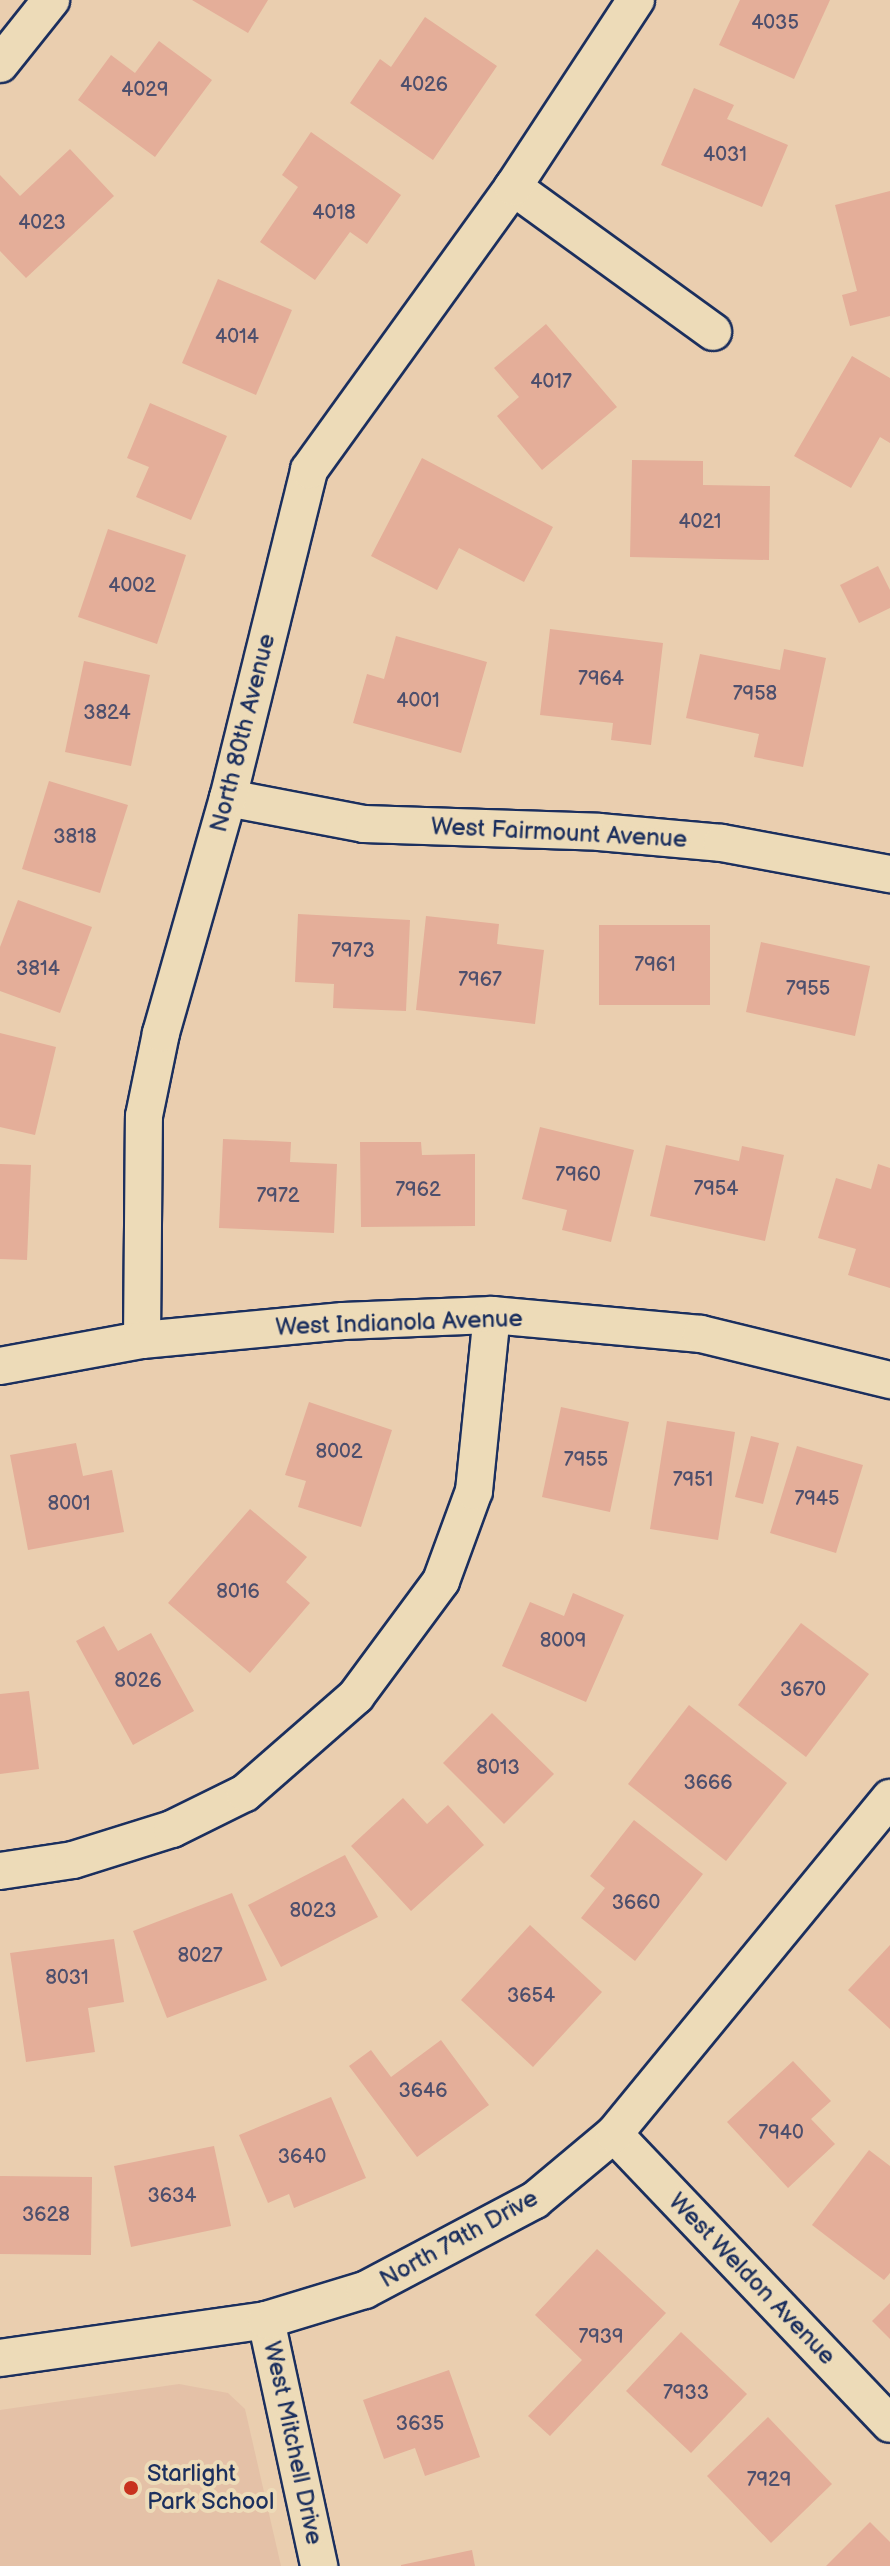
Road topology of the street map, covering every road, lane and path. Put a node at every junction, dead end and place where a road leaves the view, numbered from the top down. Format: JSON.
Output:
{"nodes":[{"id":1,"x":51,"y":0,"type":"edge"},
{"id":2,"x":636,"y":0,"type":"edge"},
{"id":3,"x":0,"y":64,"type":"edge"},
{"id":4,"x":513,"y":187,"type":"junction"},
{"id":5,"x":713,"y":332,"type":"dead end"},
{"id":6,"x":228,"y":798,"type":"junction"},
{"id":7,"x":890,"y":874,"type":"edge"},
{"id":8,"x":492,"y":1315,"type":"junction"},
{"id":9,"x":142,"y":1340,"type":"junction"},
{"id":10,"x":0,"y":1366,"type":"edge"},
{"id":11,"x":890,"y":1380,"type":"edge"},
{"id":12,"x":887,"y":1807,"type":"edge"},
{"id":13,"x":0,"y":1871,"type":"edge"},
{"id":14,"x":614,"y":2134,"type":"junction"},
{"id":15,"x":266,"y":2320,"type":"junction"},
{"id":16,"x":0,"y":2358,"type":"edge"},
{"id":17,"x":890,"y":2424,"type":"edge"},
{"id":18,"x":319,"y":2566,"type":"edge"}],
"edges":[{"from":1,"to":3,"type":"street"},
{"from":2,"to":4,"type":"street","name":"North 80th Avenue"},
{"from":4,"to":5,"type":"street"},
{"from":4,"to":6,"type":"street","name":"North 80th Avenue"},
{"from":6,"to":7,"type":"street","name":"West Fairmount Avenue"},
{"from":6,"to":9,"type":"street","name":"North 80th Avenue"},
{"from":8,"to":9,"type":"street","name":"West Indianola Avenue"},
{"from":8,"to":11,"type":"street","name":"West Indianola Avenue"},
{"from":8,"to":13,"type":"street"},
{"from":9,"to":10,"type":"street","name":"West Indianola Avenue"},
{"from":12,"to":14,"type":"street","name":"North 79th Drive"},
{"from":14,"to":15,"type":"street","name":"North 79th Drive"},
{"from":14,"to":17,"type":"street","name":"West Weldon Avenue"},
{"from":15,"to":16,"type":"street","name":"North 79th Drive"},
{"from":15,"to":18,"type":"street","name":"West Mitchell Drive"}]}
